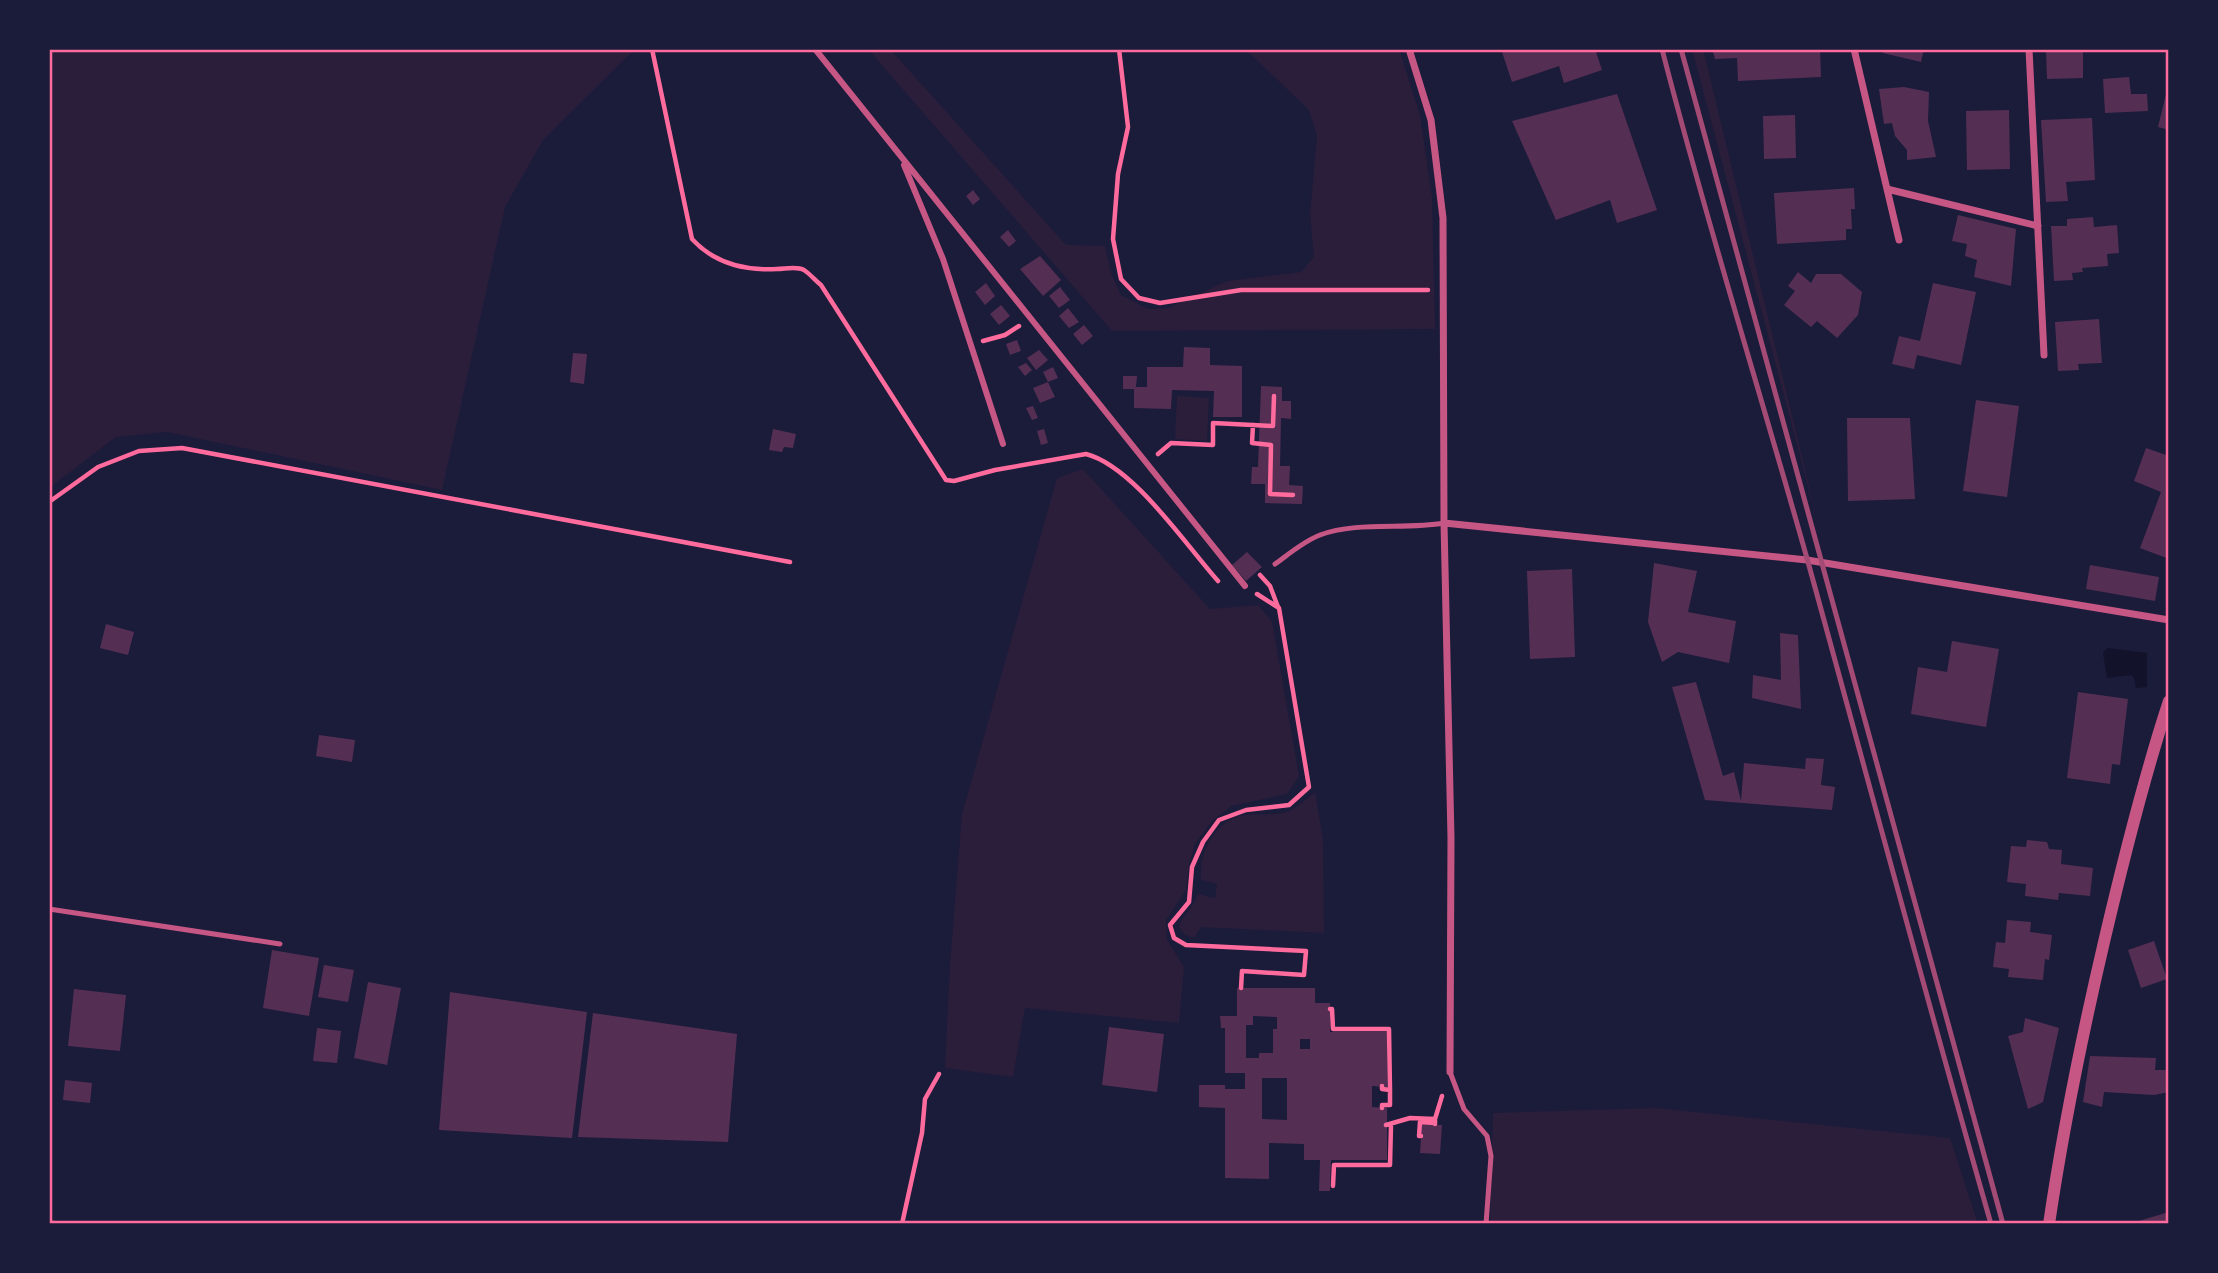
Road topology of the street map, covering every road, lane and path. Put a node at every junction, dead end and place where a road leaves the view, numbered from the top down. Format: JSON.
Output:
{"nodes":[{"id":1,"x":652,"y":49,"type":"edge"},
{"id":2,"x":815,"y":49,"type":"edge"},
{"id":3,"x":1119,"y":49,"type":"edge"},
{"id":4,"x":1409,"y":49,"type":"edge"},
{"id":5,"x":1854,"y":49,"type":"edge"},
{"id":6,"x":2029,"y":49,"type":"edge"},
{"id":7,"x":901,"y":156,"type":"junction"},
{"id":8,"x":1887,"y":189,"type":"junction"},
{"id":9,"x":2038,"y":226,"type":"junction"},
{"id":10,"x":1899,"y":240,"type":"dead end"},
{"id":11,"x":1443,"y":291,"type":"junction"},
{"id":12,"x":1005,"y":335,"type":"dead end"},
{"id":13,"x":971,"y":344,"type":"junction"},
{"id":14,"x":2044,"y":355,"type":"dead end"},
{"id":15,"x":1274,"y":396,"type":"dead end"},
{"id":16,"x":1253,"y":425,"type":"junction"},
{"id":17,"x":1003,"y":444,"type":"dead end"},
{"id":18,"x":1165,"y":447,"type":"dead end"},
{"id":19,"x":1293,"y":495,"type":"dead end"},
{"id":20,"x":49,"y":502,"type":"edge"},
{"id":21,"x":1444,"y":523,"type":"junction"},
{"id":22,"x":790,"y":562,"type":"dead end"},
{"id":23,"x":1275,"y":564,"type":"dead end"},
{"id":24,"x":1260,"y":575,"type":"dead end"},
{"id":25,"x":1245,"y":586,"type":"junction"},
{"id":26,"x":1279,"y":608,"type":"junction"},
{"id":27,"x":2169,"y":620,"type":"edge"},
{"id":28,"x":2169,"y":701,"type":"edge"},
{"id":29,"x":49,"y":909,"type":"edge"},
{"id":30,"x":281,"y":944,"type":"dead end"},
{"id":31,"x":1241,"y":988,"type":"dead end"},
{"id":32,"x":1330,"y":1009,"type":"dead end"},
{"id":33,"x":1450,"y":1072,"type":"joint"},
{"id":34,"x":939,"y":1074,"type":"dead end"},
{"id":35,"x":1382,"y":1086,"type":"dead end"},
{"id":36,"x":1390,"y":1090,"type":"junction"},
{"id":37,"x":1381,"y":1108,"type":"dead end"},
{"id":38,"x":1421,"y":1136,"type":"dead end"},
{"id":39,"x":1333,"y":1186,"type":"dead end"},
{"id":40,"x":49,"y":1223,"type":"edge"},
{"id":41,"x":66,"y":1224,"type":"edge"},
{"id":42,"x":902,"y":1224,"type":"edge"},
{"id":43,"x":1486,"y":1224,"type":"edge"},
{"id":44,"x":2049,"y":1224,"type":"edge"}],
"edges":[{"from":1,"to":25,"type":"path"},
{"from":2,"to":7,"type":"street"},
{"from":3,"to":11,"type":"path"},
{"from":4,"to":11,"type":"street"},
{"from":5,"to":8,"type":"street"},
{"from":6,"to":9,"type":"street"},
{"from":7,"to":13,"type":"street"},
{"from":7,"to":25,"type":"street"},
{"from":8,"to":9,"type":"street"},
{"from":8,"to":10,"type":"street"},
{"from":9,"to":14,"type":"street"},
{"from":11,"to":21,"type":"street"},
{"from":12,"to":13,"type":"path"},
{"from":13,"to":17,"type":"street"},
{"from":15,"to":16,"type":"path"},
{"from":16,"to":18,"type":"path"},
{"from":16,"to":19,"type":"path"},
{"from":20,"to":22,"type":"path"},
{"from":21,"to":23,"type":"lane"},
{"from":21,"to":27,"type":"street"},
{"from":21,"to":33,"type":"street"},
{"from":24,"to":26,"type":"path"},
{"from":25,"to":26,"type":"path"},
{"from":26,"to":31,"type":"path"},
{"from":28,"to":44,"type":"street"},
{"from":29,"to":30,"type":"lane"},
{"from":32,"to":36,"type":"path"},
{"from":33,"to":43,"type":"lane"},
{"from":34,"to":42,"type":"path"},
{"from":35,"to":36,"type":"path"},
{"from":36,"to":37,"type":"path"},
{"from":38,"to":39,"type":"path"},
{"from":40,"to":41,"type":"lane"}]}
